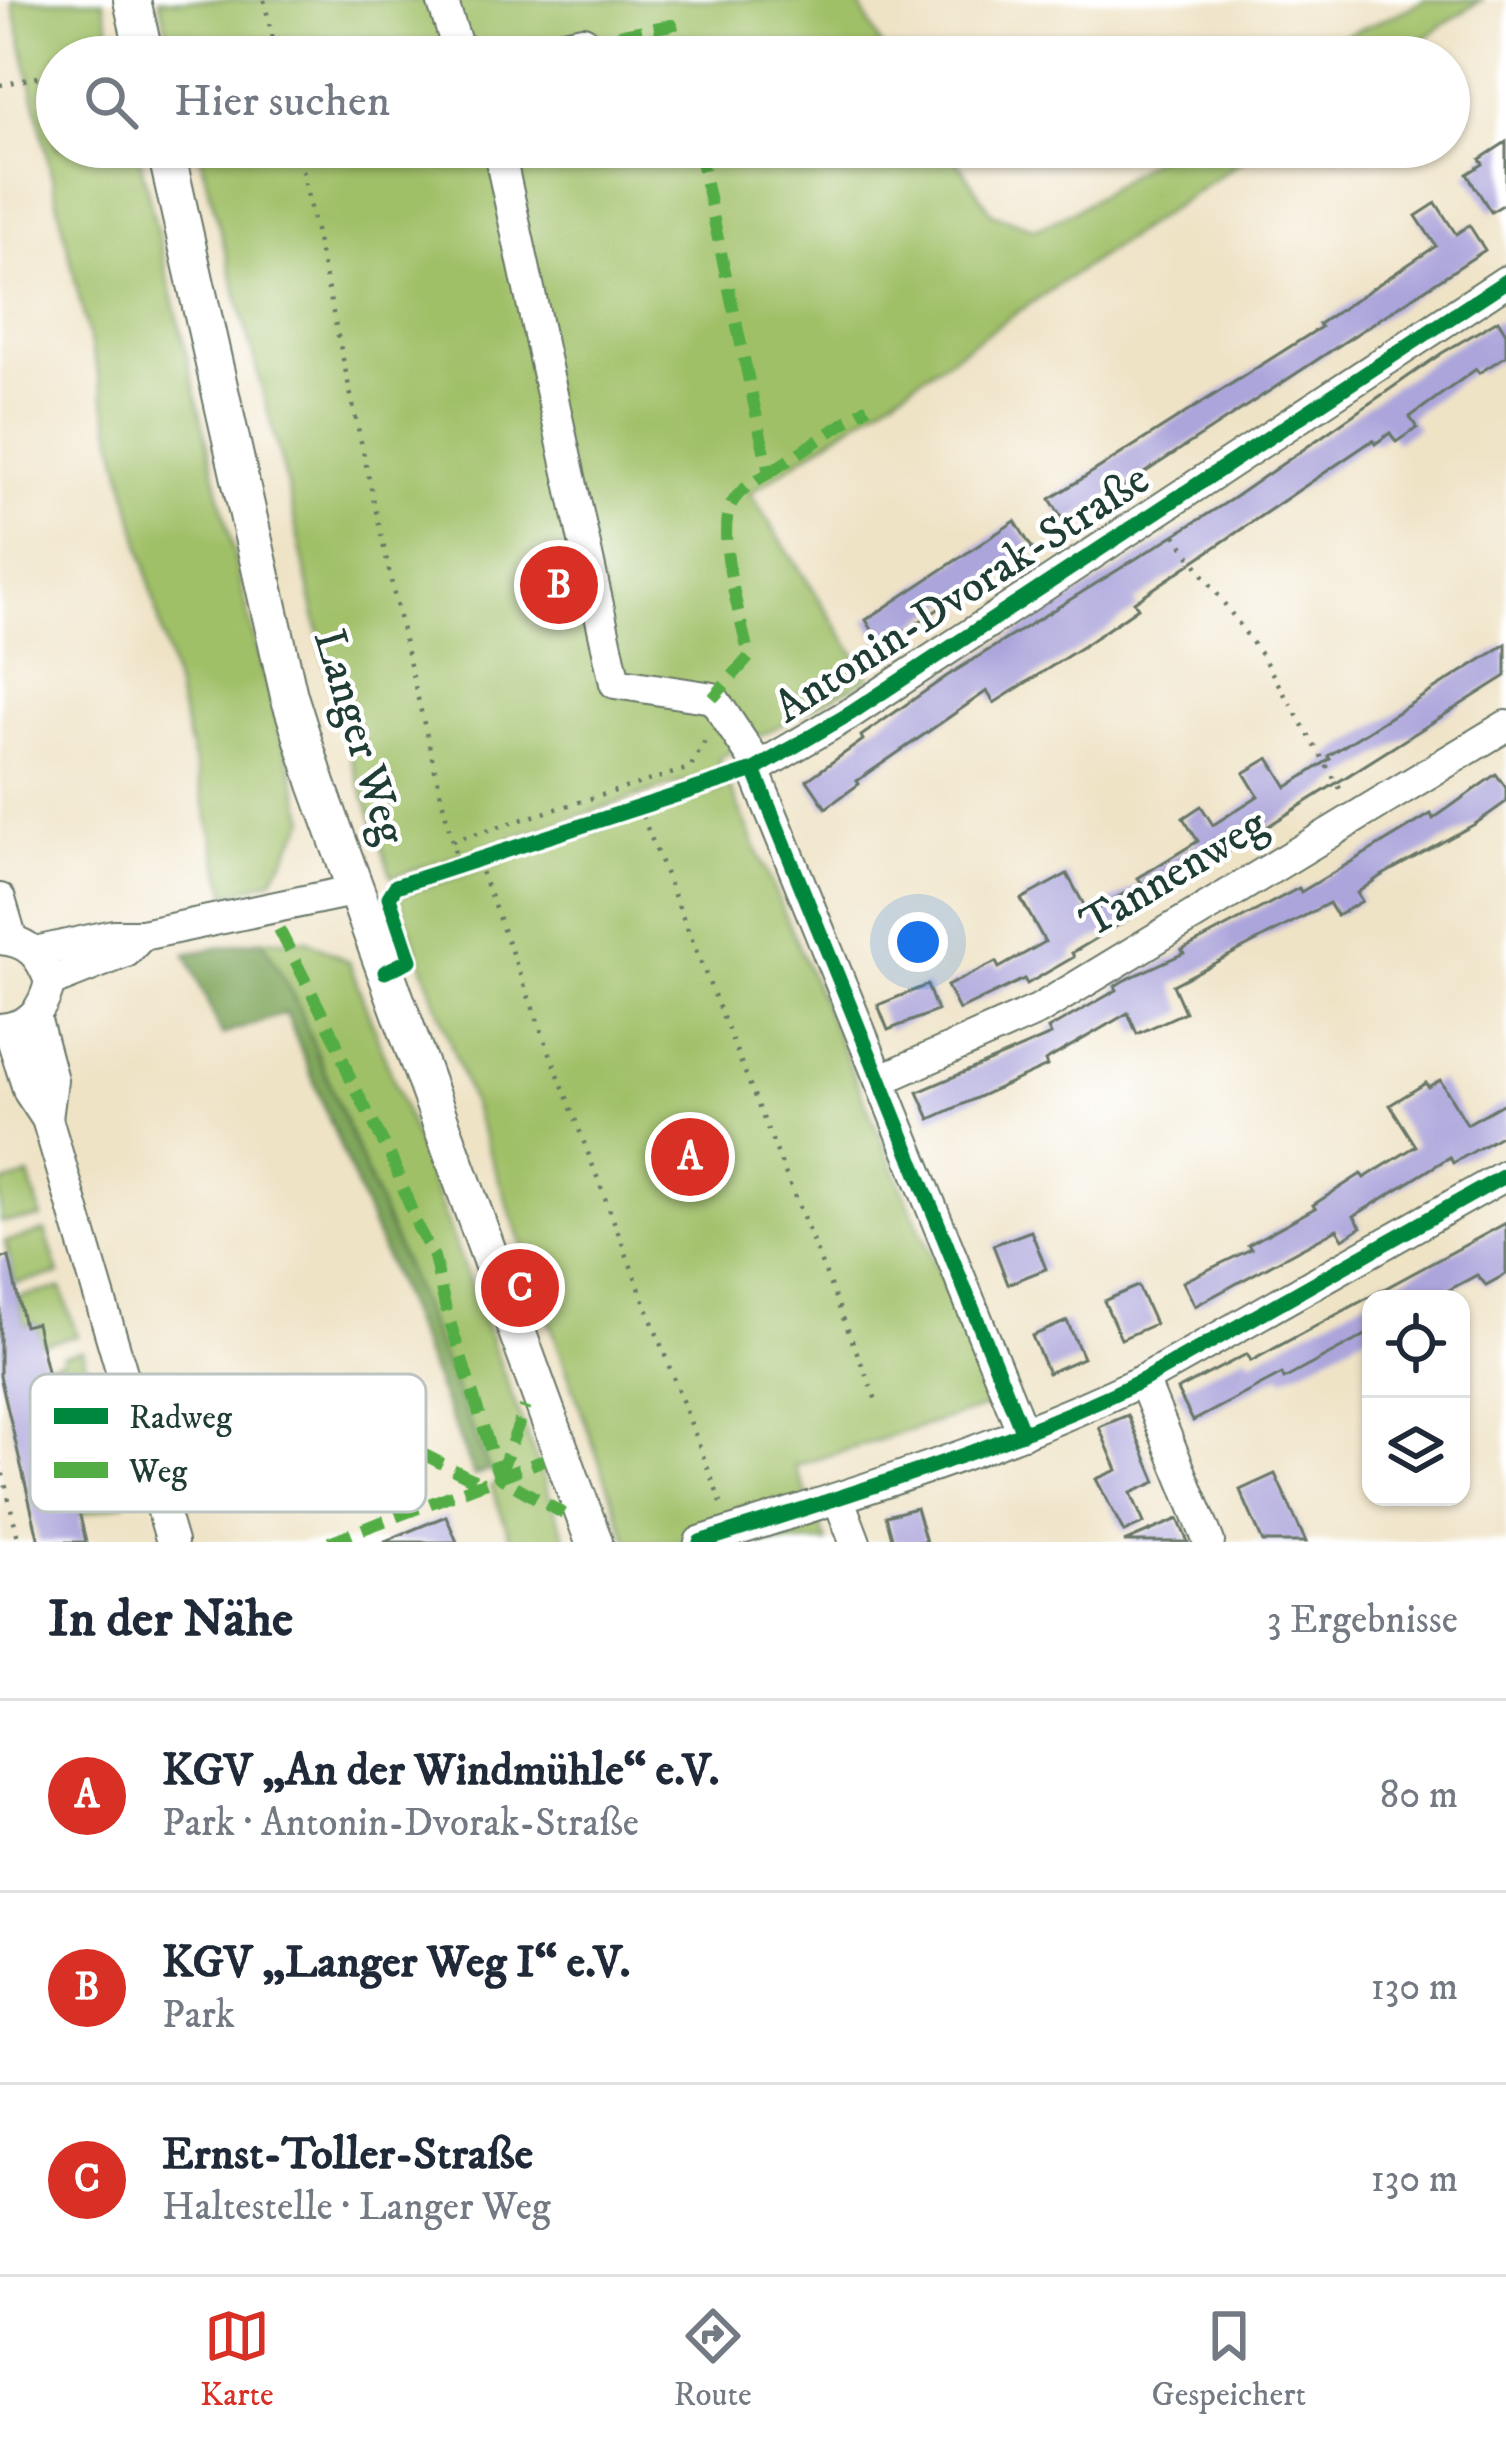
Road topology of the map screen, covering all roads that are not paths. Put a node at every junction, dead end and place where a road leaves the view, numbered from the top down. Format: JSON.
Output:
{"nodes":[{"id":1,"x":132,"y":0,"type":"edge"},
{"id":2,"x":442,"y":0,"type":"edge"},
{"id":3,"x":140,"y":36,"type":"edge"},
{"id":4,"x":454,"y":36,"type":"edge"},
{"id":5,"x":171,"y":168,"type":"edge"},
{"id":6,"x":503,"y":168,"type":"edge"},
{"id":7,"x":1506,"y":281,"type":"edge"},
{"id":8,"x":1506,"y":726,"type":"edge"},
{"id":9,"x":759,"y":767,"type":"junction"},
{"id":10,"x":357,"y":890,"type":"junction"},
{"id":11,"x":0,"y":899,"type":"edge"},
{"id":12,"x":142,"y":935,"type":"junction"},
{"id":13,"x":16,"y":944,"type":"edge"},
{"id":14,"x":50,"y":982,"type":"junction"},
{"id":15,"x":15,"y":1025,"type":"edge"},
{"id":16,"x":880,"y":1080,"type":"junction"},
{"id":17,"x":1506,"y":1175,"type":"edge"},
{"id":18,"x":122,"y":1374,"type":"edge"},
{"id":19,"x":1143,"y":1380,"type":"junction"},
{"id":20,"x":1023,"y":1433,"type":"junction"},
{"id":21,"x":838,"y":1500,"type":"junction"},
{"id":22,"x":163,"y":1512,"type":"edge"},
{"id":23,"x":172,"y":1542,"type":"edge"},
{"id":24,"x":594,"y":1542,"type":"edge"},
{"id":25,"x":700,"y":1542,"type":"edge"},
{"id":26,"x":855,"y":1542,"type":"edge"},
{"id":27,"x":1209,"y":1542,"type":"edge"}],
"edges":[{"from":1,"to":3,"type":"main road"},
{"from":2,"to":4,"type":"street"},
{"from":5,"to":10,"type":"main road","name":"Langer Weg"},
{"from":6,"to":9,"type":"street"},
{"from":7,"to":9,"type":"street","name":"Antonin-Dvorak-Straße"},
{"from":8,"to":16,"type":"street","name":"Tannenweg"},
{"from":9,"to":16,"type":"street","name":"Antonin-Dvorak-Straße"},
{"from":10,"to":12,"type":"street"},
{"from":10,"to":24,"type":"main road","name":"Langer Weg"},
{"from":11,"to":13,"type":"street"},
{"from":12,"to":13,"type":"street"},
{"from":12,"to":14,"type":"street"},
{"from":13,"to":14,"type":"street"},
{"from":14,"to":15,"type":"street"},
{"from":15,"to":18,"type":"street"},
{"from":16,"to":20,"type":"street","name":"Antonin-Dvorak-Straße"},
{"from":17,"to":19,"type":"street"},
{"from":19,"to":20,"type":"street"},
{"from":19,"to":27,"type":"street"},
{"from":20,"to":21,"type":"street"},
{"from":21,"to":25,"type":"street"},
{"from":21,"to":26,"type":"street"},
{"from":22,"to":23,"type":"street"}]}
